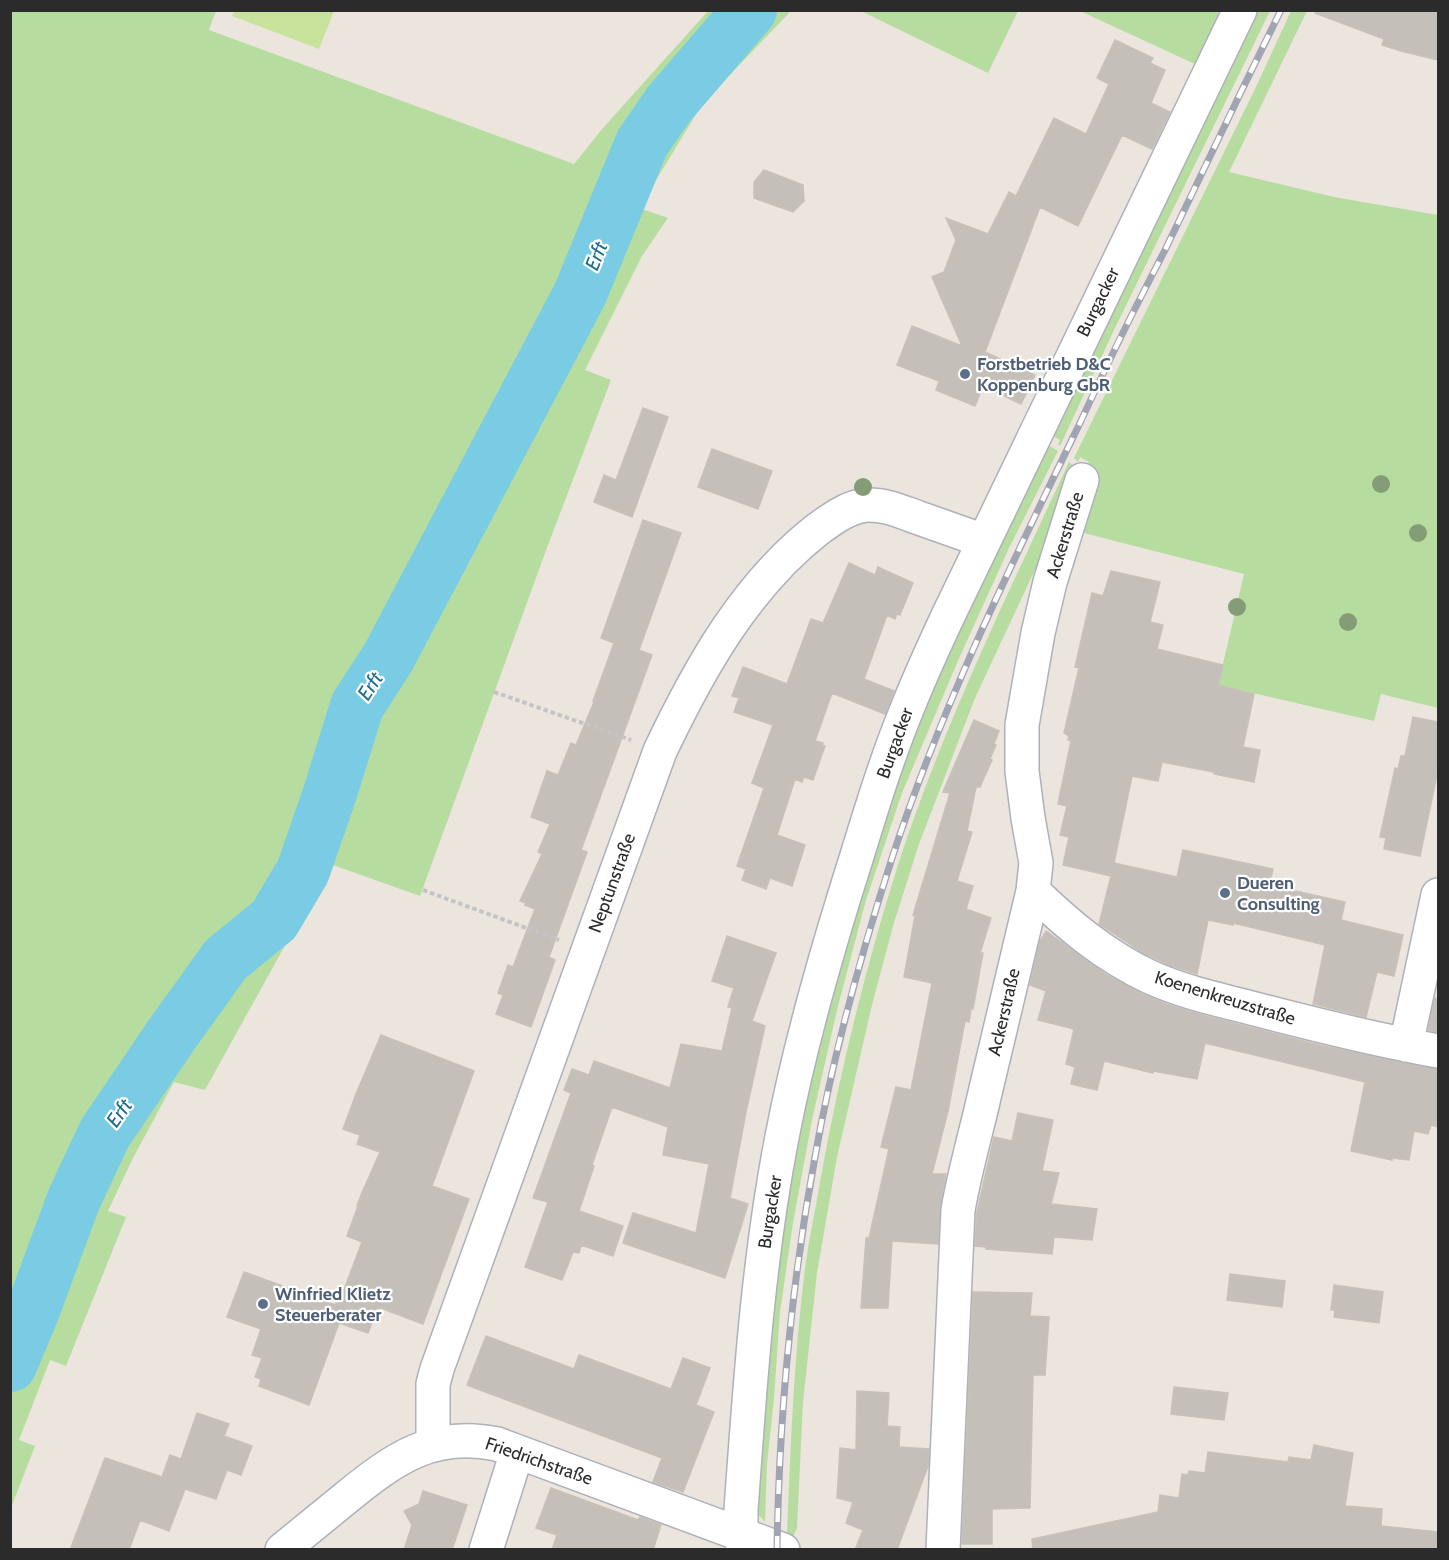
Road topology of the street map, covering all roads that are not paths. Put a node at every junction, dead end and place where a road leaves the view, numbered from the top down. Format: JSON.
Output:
{"nodes":[{"id":1,"x":1240,"y":10,"type":"edge"},
{"id":2,"x":1082,"y":480,"type":"dead end"},
{"id":3,"x":984,"y":541,"type":"junction"},
{"id":4,"x":1033,"y":891,"type":"junction"},
{"id":5,"x":1438,"y":895,"type":"edge"},
{"id":6,"x":1406,"y":1045,"type":"junction"},
{"id":7,"x":1438,"y":1051,"type":"edge"},
{"id":8,"x":433,"y":1444,"type":"junction"},
{"id":9,"x":517,"y":1452,"type":"junction"},
{"id":10,"x":742,"y":1542,"type":"edge"},
{"id":11,"x":282,"y":1550,"type":"edge"},
{"id":12,"x":486,"y":1550,"type":"edge"},
{"id":13,"x":783,"y":1550,"type":"edge"},
{"id":14,"x":943,"y":1550,"type":"edge"}],
"edges":[{"from":1,"to":3,"type":"street","name":"Burgacker"},
{"from":2,"to":4,"type":"street","name":"Ackerstraße"},
{"from":3,"to":8,"type":"street","name":"Neptunstraße"},
{"from":3,"to":10,"type":"street","name":"Burgacker"},
{"from":4,"to":6,"type":"street","name":"Koenenkreuzstraße"},
{"from":4,"to":14,"type":"street","name":"Ackerstraße"},
{"from":5,"to":6,"type":"street"},
{"from":6,"to":7,"type":"street","name":"Koenenkreuzstraße"},
{"from":8,"to":9,"type":"street","name":"Friedrichstraße"},
{"from":8,"to":11,"type":"street","name":"Friedrichstraße"},
{"from":9,"to":10,"type":"street","name":"Friedrichstraße"},
{"from":9,"to":12,"type":"street"},
{"from":10,"to":13,"type":"street","name":"Friedrichstraße"}]}
